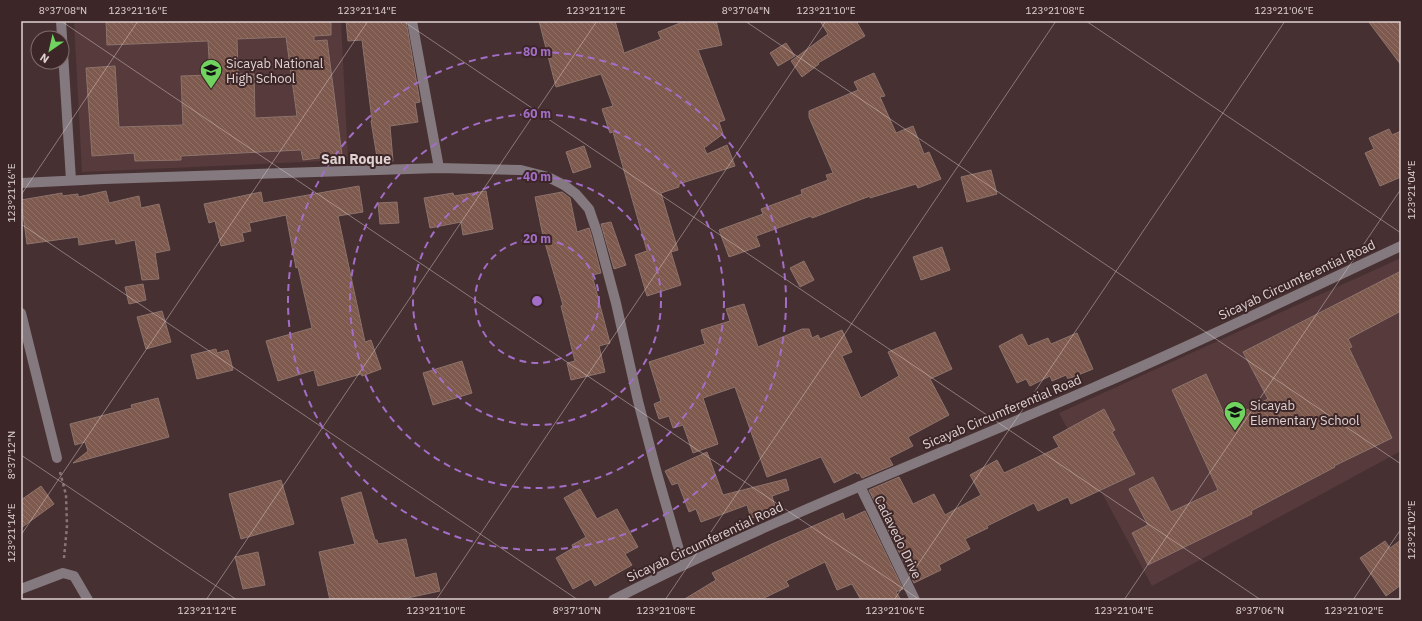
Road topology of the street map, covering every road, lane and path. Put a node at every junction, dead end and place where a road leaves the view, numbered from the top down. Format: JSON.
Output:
{"nodes":[{"id":1,"x":61,"y":21,"type":"edge"},
{"id":2,"x":412,"y":21,"type":"edge"},
{"id":3,"x":439,"y":168,"type":"junction"},
{"id":4,"x":71,"y":180,"type":"junction"},
{"id":5,"x":21,"y":183,"type":"edge"},
{"id":6,"x":1401,"y":246,"type":"edge"},
{"id":7,"x":21,"y":313,"type":"edge"},
{"id":8,"x":57,"y":458,"type":"joint"},
{"id":9,"x":860,"y":486,"type":"junction"},
{"id":10,"x":683,"y":564,"type":"junction"},
{"id":11,"x":63,"y":573,"type":"junction"},
{"id":12,"x":21,"y":589,"type":"edge"},
{"id":13,"x":88,"y":600,"type":"edge"},
{"id":14,"x":613,"y":600,"type":"edge"},
{"id":15,"x":915,"y":600,"type":"edge"}],
"edges":[{"from":1,"to":4,"type":"street"},
{"from":2,"to":3,"type":"street"},
{"from":3,"to":4,"type":"street"},
{"from":3,"to":10,"type":"street"},
{"from":4,"to":5,"type":"street"},
{"from":6,"to":9,"type":"street","name":"Sicayab Circumferential Road"},
{"from":7,"to":8,"type":"street"},
{"from":8,"to":11,"type":"path"},
{"from":9,"to":10,"type":"street","name":"Sicayab Circumferential Road"},
{"from":9,"to":15,"type":"street","name":"Cadavedo Drive"},
{"from":10,"to":14,"type":"street","name":"Sicayab Circumferential Road"},
{"from":11,"to":12,"type":"street"},
{"from":11,"to":13,"type":"street"}]}
